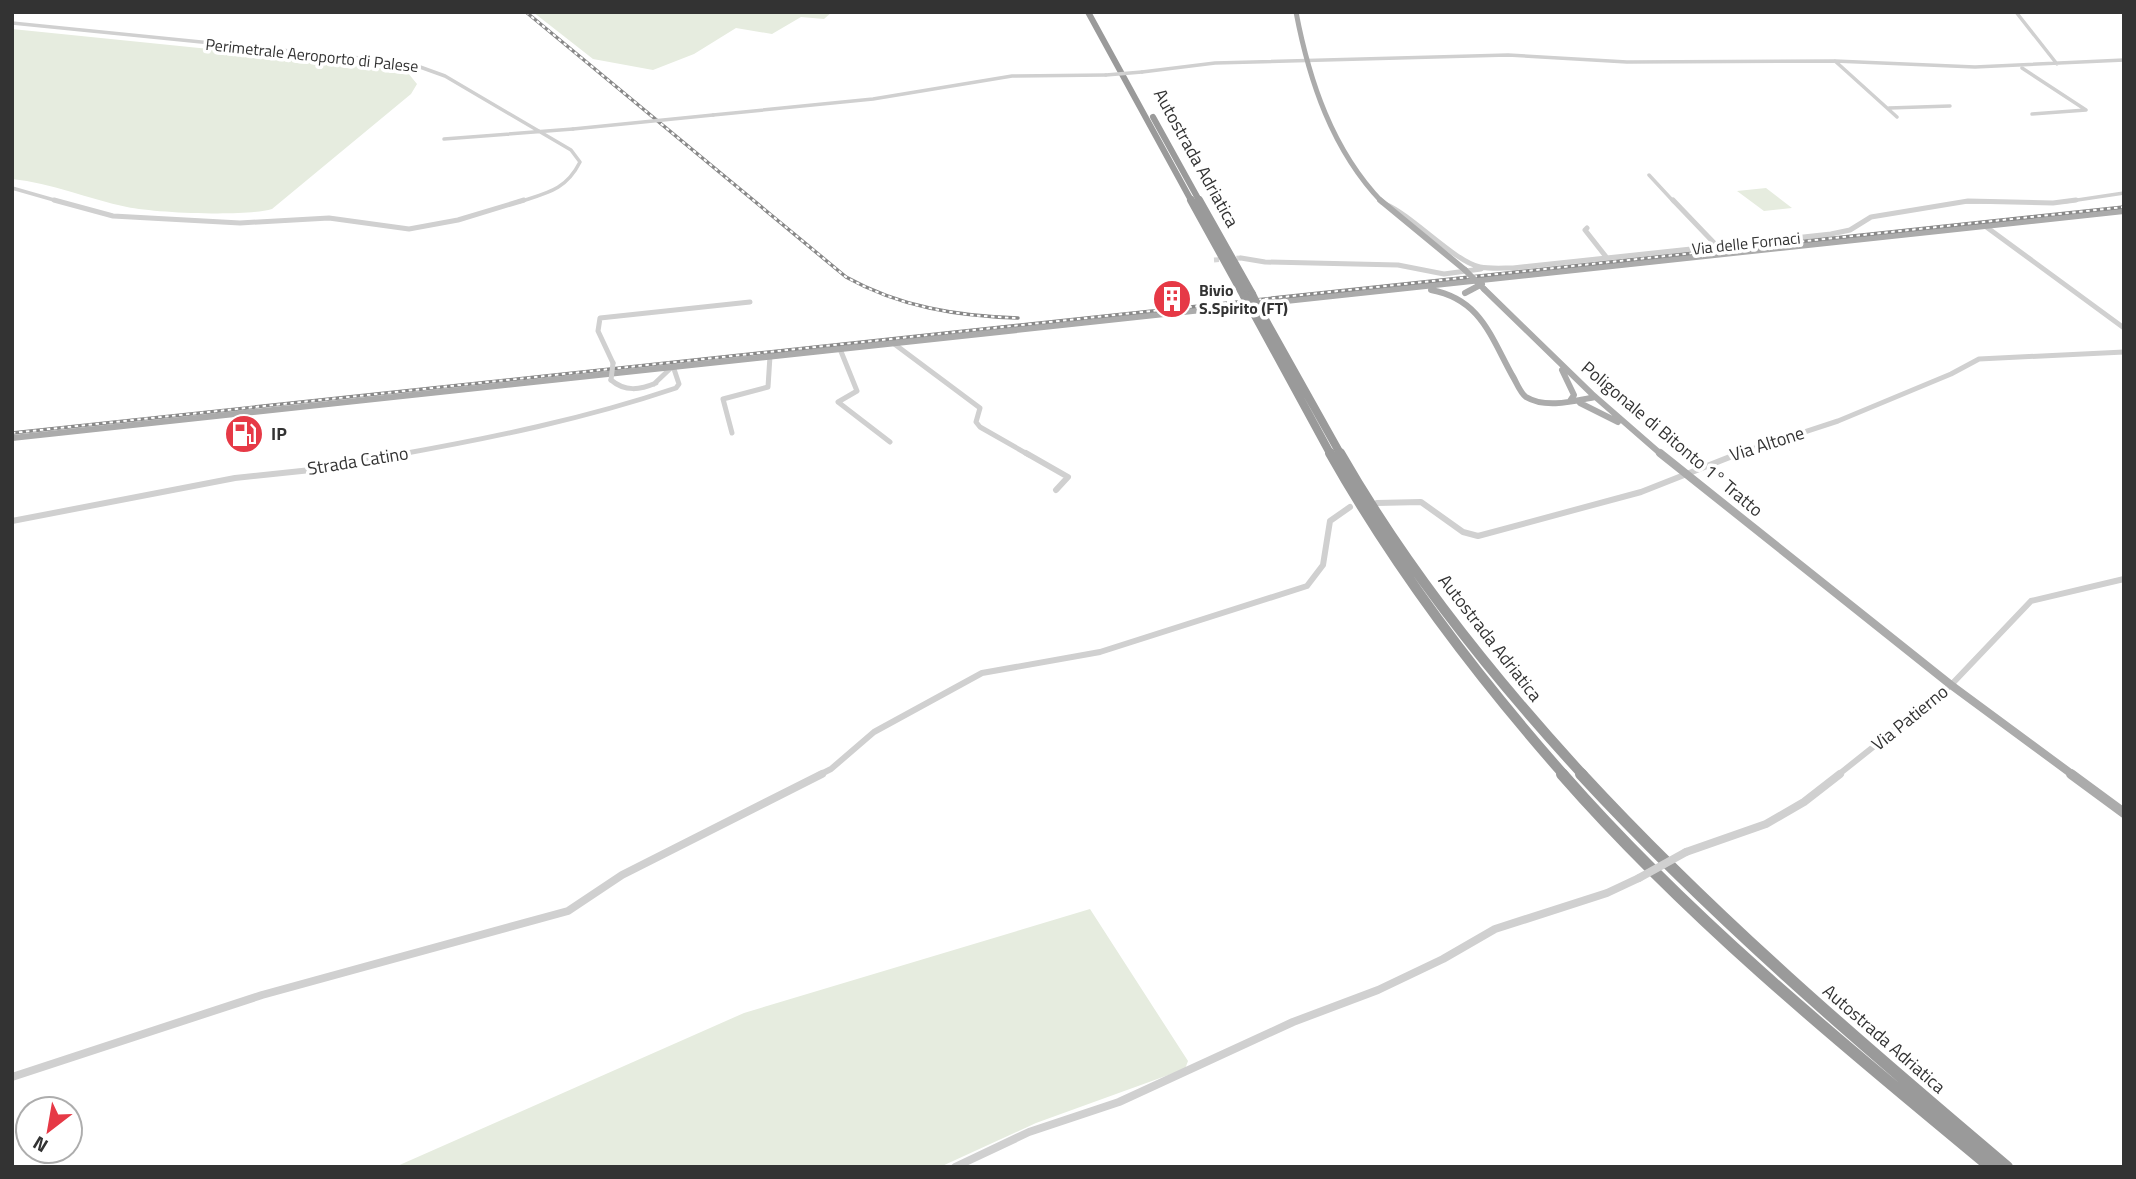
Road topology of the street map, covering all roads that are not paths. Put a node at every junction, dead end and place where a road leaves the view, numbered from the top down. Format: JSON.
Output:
{"nodes":[{"id":1,"x":1088,"y":12,"type":"edge"},
{"id":2,"x":1095,"y":12,"type":"edge"},
{"id":3,"x":1296,"y":12,"type":"edge"},
{"id":4,"x":2016,"y":12,"type":"edge"},
{"id":5,"x":12,"y":23,"type":"edge"},
{"id":6,"x":2124,"y":60,"type":"edge"},
{"id":7,"x":1306,"y":61,"type":"junction"},
{"id":8,"x":1835,"y":61,"type":"junction"},
{"id":9,"x":2057,"y":64,"type":"junction"},
{"id":10,"x":2021,"y":66,"type":"junction"},
{"id":11,"x":1950,"y":106,"type":"dead end"},
{"id":12,"x":1888,"y":108,"type":"junction"},
{"id":13,"x":2032,"y":114,"type":"dead end"},
{"id":14,"x":1897,"y":117,"type":"dead end"},
{"id":15,"x":540,"y":131,"type":"junction"},
{"id":16,"x":444,"y":139,"type":"dead end"},
{"id":17,"x":1648,"y":175,"type":"dead end"},
{"id":18,"x":12,"y":188,"type":"edge"},
{"id":19,"x":2124,"y":193,"type":"edge"},
{"id":20,"x":1383,"y":203,"type":"junction"},
{"id":21,"x":2124,"y":211,"type":"edge"},
{"id":22,"x":1985,"y":226,"type":"junction"},
{"id":23,"x":1587,"y":228,"type":"dead end"},
{"id":24,"x":1717,"y":246,"type":"junction"},
{"id":25,"x":1241,"y":258,"type":"tunnel mouth"},
{"id":26,"x":1607,"y":258,"type":"junction"},
{"id":27,"x":1486,"y":268,"type":"junction"},
{"id":28,"x":1491,"y":280,"type":"junction"},
{"id":29,"x":1454,"y":284,"type":"junction"},
{"id":30,"x":1410,"y":289,"type":"junction"},
{"id":31,"x":1248,"y":295,"type":"junction"},
{"id":32,"x":1462,"y":295,"type":"junction"},
{"id":33,"x":750,"y":302,"type":"dead end"},
{"id":34,"x":1257,"y":312,"type":"junction"},
{"id":35,"x":2124,"y":328,"type":"edge"},
{"id":36,"x":893,"y":343,"type":"junction"},
{"id":37,"x":840,"y":349,"type":"junction"},
{"id":38,"x":2124,"y":352,"type":"edge"},
{"id":39,"x":770,"y":356,"type":"junction"},
{"id":40,"x":1552,"y":356,"type":"junction"},
{"id":41,"x":642,"y":370,"type":"junction"},
{"id":42,"x":675,"y":372,"type":"junction"},
{"id":43,"x":658,"y":380,"type":"junction"},
{"id":44,"x":1595,"y":397,"type":"junction"},
{"id":45,"x":1570,"y":401,"type":"junction"},
{"id":46,"x":732,"y":433,"type":"dead end"},
{"id":47,"x":1639,"y":435,"type":"junction"},
{"id":48,"x":12,"y":438,"type":"edge"},
{"id":49,"x":890,"y":442,"type":"dead end"},
{"id":50,"x":1685,"y":474,"type":"junction"},
{"id":51,"x":1056,"y":491,"type":"dead end"},
{"id":52,"x":1377,"y":503,"type":"dead end"},
{"id":53,"x":1350,"y":507,"type":"dead end"},
{"id":54,"x":12,"y":522,"type":"edge"},
{"id":55,"x":2124,"y":579,"type":"edge"},
{"id":56,"x":1951,"y":685,"type":"junction"},
{"id":57,"x":2124,"y":813,"type":"edge"},
{"id":58,"x":12,"y":1077,"type":"edge"},
{"id":59,"x":955,"y":1167,"type":"edge"},
{"id":60,"x":1991,"y":1167,"type":"edge"},
{"id":61,"x":2007,"y":1167,"type":"edge"}],
"edges":[{"from":1,"to":31,"type":"highway","name":"Autostrada Adriatica"},
{"from":2,"to":31,"type":"highway","name":"Autostrada Adriatica"},
{"from":3,"to":7,"type":"main road","name":"Poligonale di Bitonto 1° Tratto"},
{"from":4,"to":9,"type":"street"},
{"from":5,"to":15,"type":"street","name":"Perimetrale Aeroporto di Palese"},
{"from":6,"to":9,"type":"street"},
{"from":7,"to":8,"type":"street"},
{"from":7,"to":15,"type":"street","bridge":true},
{"from":7,"to":20,"type":"main road","name":"Poligonale di Bitonto 1° Tratto"},
{"from":8,"to":10,"type":"street"},
{"from":8,"to":12,"type":"street"},
{"from":9,"to":10,"type":"street"},
{"from":10,"to":13,"type":"street"},
{"from":11,"to":12,"type":"street"},
{"from":12,"to":14,"type":"street"},
{"from":15,"to":16,"type":"street"},
{"from":15,"to":18,"type":"street","name":"Perimetrale Aeroporto di Palese"},
{"from":17,"to":24,"type":"street"},
{"from":19,"to":24,"type":"street","name":"Via delle Fornaci"},
{"from":20,"to":27,"type":"street"},
{"from":20,"to":40,"type":"main road","name":"Poligonale di Bitonto 1° Tratto","bridge":true},
{"from":21,"to":22,"type":"main road"},
{"from":22,"to":28,"type":"main road"},
{"from":22,"to":35,"type":"street"},
{"from":23,"to":26,"type":"street"},
{"from":24,"to":26,"type":"street","name":"Via delle Fornaci"},
{"from":25,"to":27,"type":"street","name":"Via delle Fornaci"},
{"from":26,"to":27,"type":"street","name":"Via delle Fornaci"},
{"from":28,"to":29,"type":"main road"},
{"from":28,"to":32,"type":"main road"},
{"from":29,"to":30,"type":"main road"},
{"from":29,"to":32,"type":"main road"},
{"from":30,"to":32,"type":"main road"},
{"from":30,"to":36,"type":"main road"},
{"from":31,"to":34,"type":"highway","name":"Autostrada Adriatica","bridge":true},
{"from":32,"to":45,"type":"main road"},
{"from":33,"to":43,"type":"street","bridge":true},
{"from":34,"to":60,"type":"highway","name":"Autostrada Adriatica"},
{"from":34,"to":61,"type":"highway","name":"Autostrada Adriatica"},
{"from":36,"to":37,"type":"main road"},
{"from":36,"to":51,"type":"street"},
{"from":37,"to":39,"type":"main road"},
{"from":37,"to":49,"type":"street"},
{"from":38,"to":50,"type":"street","name":"Via Altone"},
{"from":39,"to":42,"type":"main road"},
{"from":39,"to":46,"type":"street"},
{"from":40,"to":44,"type":"main road","name":"Poligonale di Bitonto 1° Tratto"},
{"from":40,"to":45,"type":"main road"},
{"from":41,"to":42,"type":"main road"},
{"from":41,"to":43,"type":"street"},
{"from":41,"to":48,"type":"main road"},
{"from":42,"to":43,"type":"street"},
{"from":42,"to":43,"type":"street"},
{"from":42,"to":54,"type":"street","name":"Strada Catino"},
{"from":44,"to":45,"type":"main road"},
{"from":44,"to":47,"type":"main road","name":"Poligonale di Bitonto 1° Tratto"},
{"from":45,"to":47,"type":"main road"},
{"from":47,"to":50,"type":"main road","name":"Poligonale di Bitonto 1° Tratto"},
{"from":50,"to":52,"type":"street","name":"Via Altone"},
{"from":50,"to":56,"type":"main road","name":"Poligonale di Bitonto 1° Tratto"},
{"from":53,"to":58,"type":"street"},
{"from":55,"to":56,"type":"street","name":"Via Patierno"},
{"from":56,"to":57,"type":"main road","name":"Poligonale di Bitonto 1° Tratto"},
{"from":56,"to":59,"type":"street","name":"Via Patierno","bridge":true}]}
